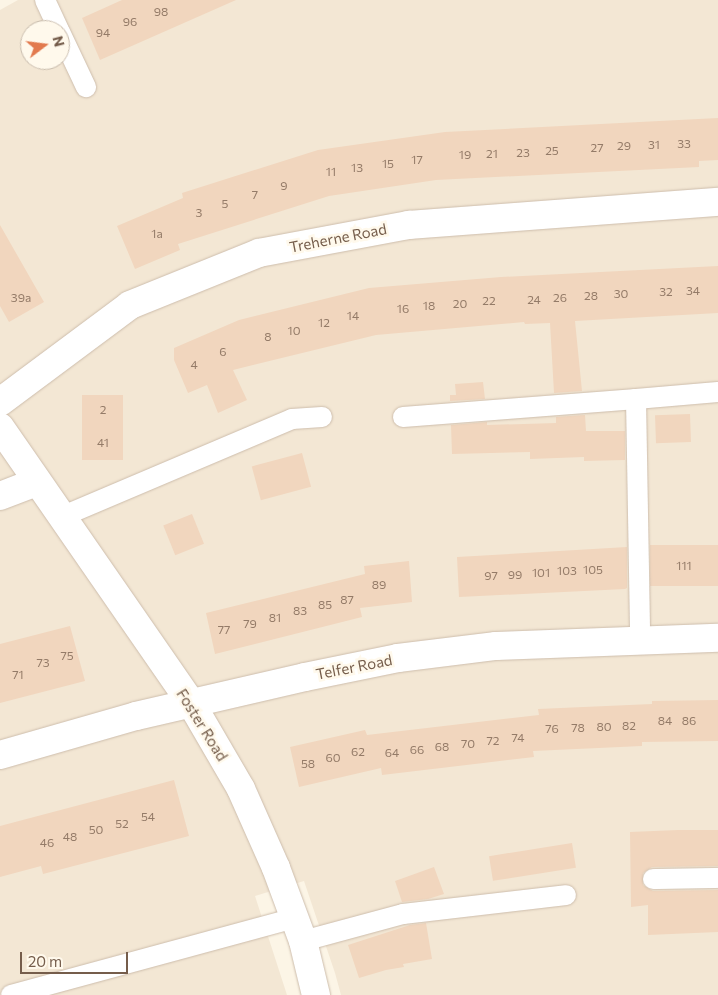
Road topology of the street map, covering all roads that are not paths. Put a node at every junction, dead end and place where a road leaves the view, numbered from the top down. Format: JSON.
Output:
{"nodes":[{"id":1,"x":45,"y":0,"type":"edge"},
{"id":2,"x":55,"y":20,"type":"edge"},
{"id":3,"x":70,"y":53,"type":"edge"},
{"id":4,"x":86,"y":87,"type":"dead end"},
{"id":5,"x":718,"y":202,"type":"edge"},
{"id":6,"x":718,"y":392,"type":"edge"},
{"id":7,"x":636,"y":399,"type":"junction"},
{"id":8,"x":0,"y":402,"type":"edge"},
{"id":9,"x":322,"y":416,"type":"dead end"},
{"id":10,"x":403,"y":417,"type":"dead end"},
{"id":11,"x":0,"y":427,"type":"edge"},
{"id":12,"x":37,"y":482,"type":"junction"},
{"id":13,"x":0,"y":496,"type":"edge"},
{"id":14,"x":61,"y":516,"type":"junction"},
{"id":15,"x":718,"y":638,"type":"edge"},
{"id":16,"x":640,"y":640,"type":"junction"},
{"id":17,"x":190,"y":703,"type":"junction"},
{"id":18,"x":0,"y":755,"type":"edge"},
{"id":19,"x":718,"y":878,"type":"edge"},
{"id":20,"x":653,"y":879,"type":"dead end"},
{"id":21,"x":566,"y":896,"type":"dead end"},
{"id":22,"x":299,"y":930,"type":"junction"},
{"id":23,"x":10,"y":995,"type":"edge"},
{"id":24,"x":316,"y":995,"type":"edge"}],
"edges":[{"from":1,"to":2,"type":"lane"},
{"from":3,"to":4,"type":"lane"},
{"from":5,"to":8,"type":"street","name":"Treherne Road"},
{"from":6,"to":7,"type":"lane"},
{"from":7,"to":10,"type":"lane"},
{"from":7,"to":16,"type":"lane"},
{"from":9,"to":14,"type":"lane"},
{"from":11,"to":12,"type":"street","name":"Foster Road"},
{"from":12,"to":13,"type":"street"},
{"from":12,"to":14,"type":"street","name":"Foster Road"},
{"from":14,"to":17,"type":"street","name":"Foster Road"},
{"from":15,"to":16,"type":"street","name":"Telfer Road"},
{"from":16,"to":17,"type":"street","name":"Telfer Road"},
{"from":17,"to":18,"type":"street","name":"Telfer Road"},
{"from":17,"to":22,"type":"street","name":"Foster Road"},
{"from":19,"to":20,"type":"lane"},
{"from":21,"to":22,"type":"lane"},
{"from":22,"to":23,"type":"lane"},
{"from":22,"to":24,"type":"street","name":"Foster Road"}]}
